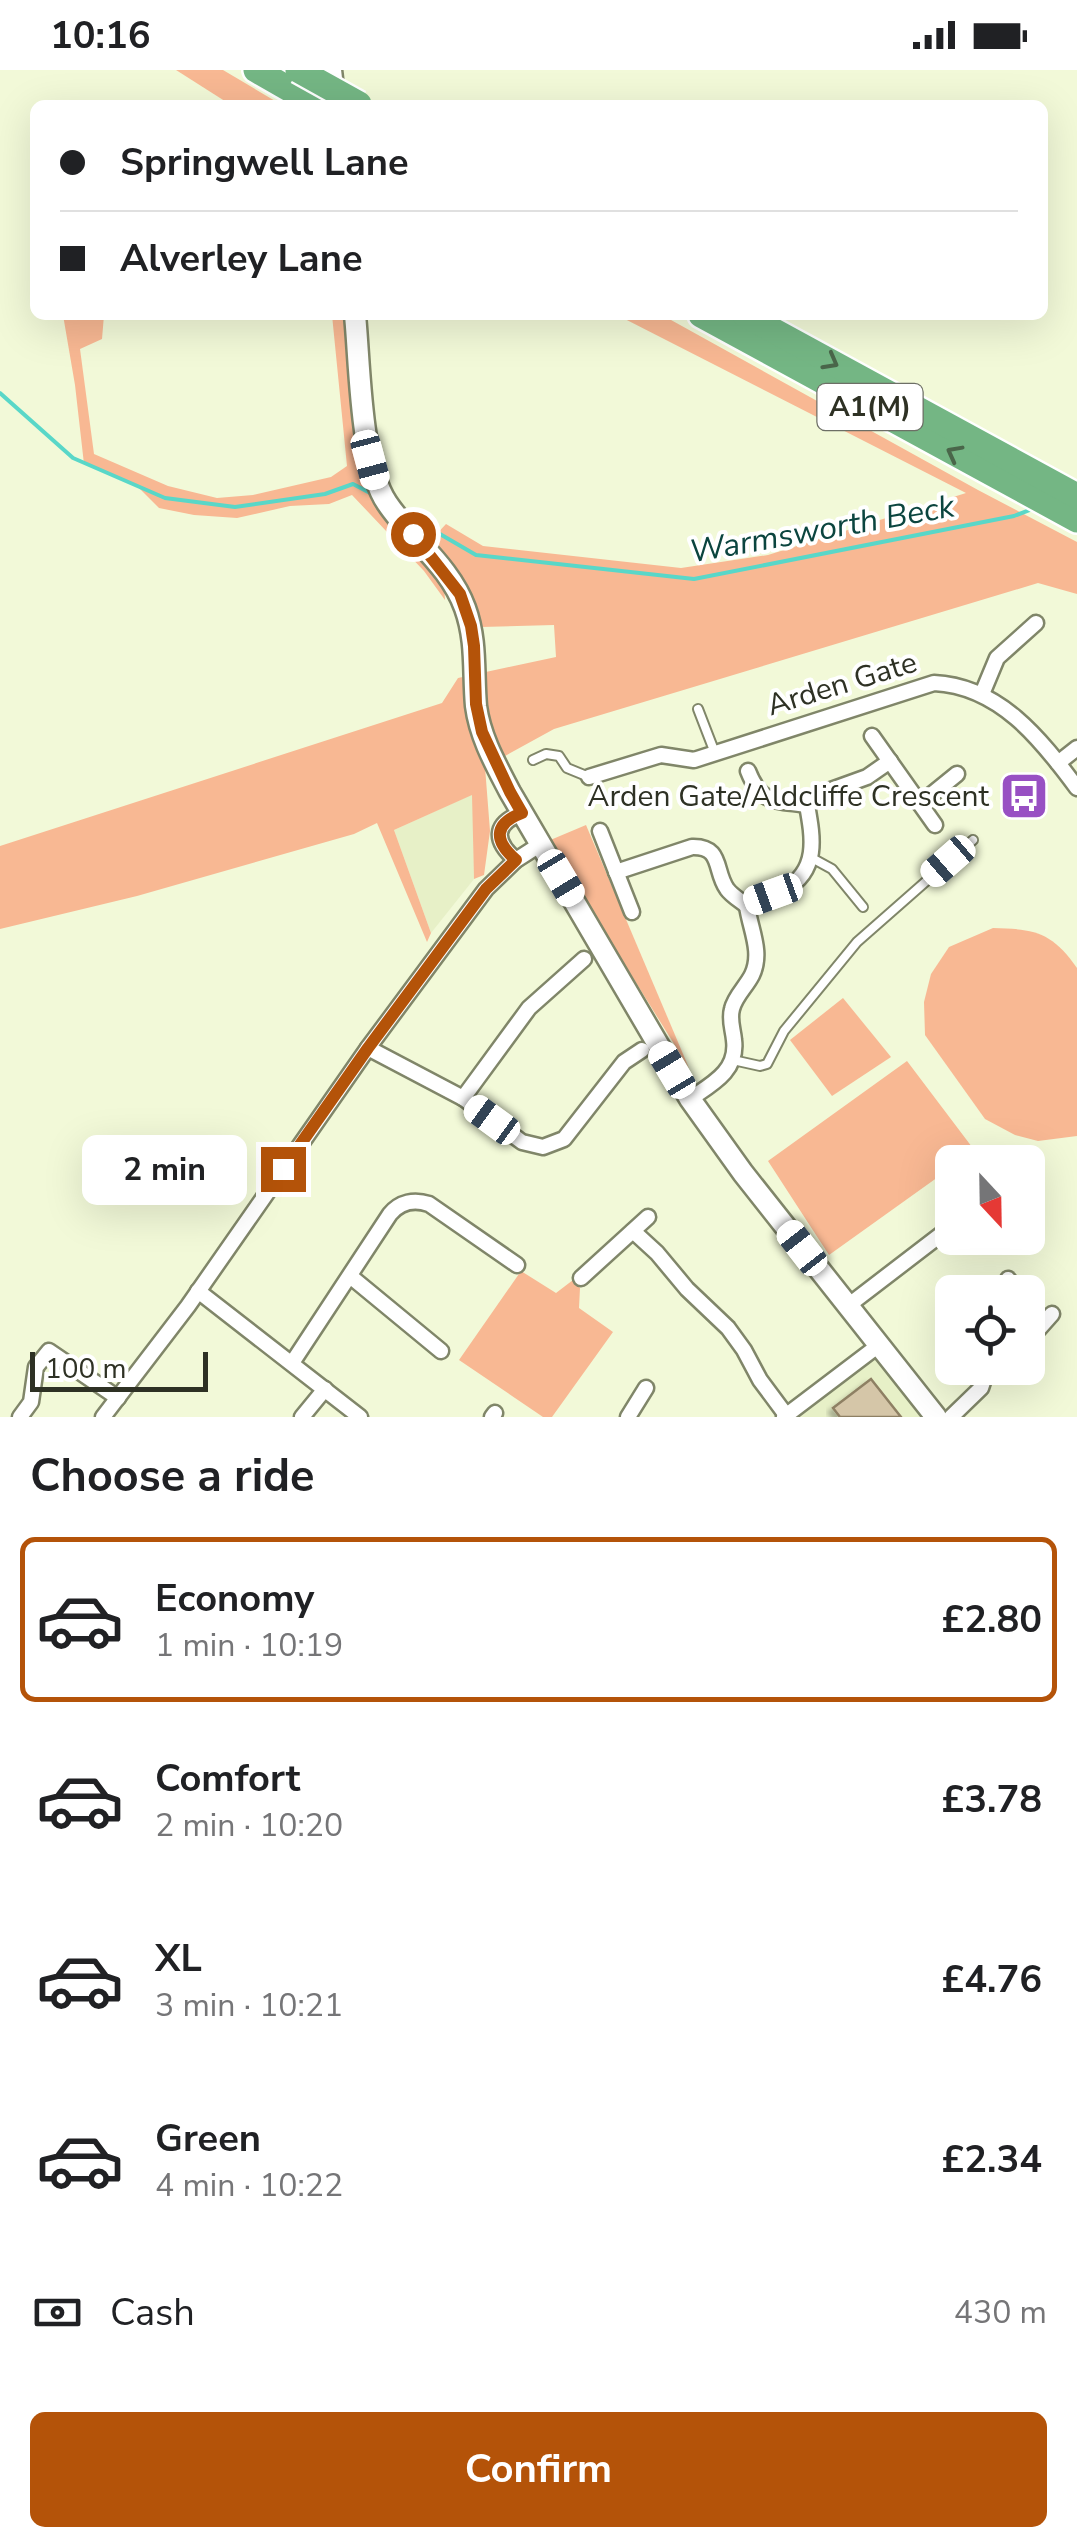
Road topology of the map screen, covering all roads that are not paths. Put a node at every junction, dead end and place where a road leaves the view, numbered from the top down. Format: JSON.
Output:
{"nodes":[{"id":1,"x":256,"y":70,"type":"edge"},
{"id":2,"x":298,"y":70,"type":"edge"},
{"id":3,"x":331,"y":70,"type":"edge"},
{"id":4,"x":308,"y":100,"type":"edge"},
{"id":5,"x":334,"y":100,"type":"edge"},
{"id":6,"x":353,"y":100,"type":"edge"},
{"id":7,"x":355,"y":320,"type":"edge"},
{"id":8,"x":711,"y":320,"type":"edge"},
{"id":9,"x":754,"y":320,"type":"edge"},
{"id":10,"x":1063,"y":502,"type":"edge"},
{"id":11,"x":1036,"y":623,"type":"dead end"},
{"id":12,"x":982,"y":694,"type":"junction"},
{"id":13,"x":698,"y":709,"type":"dead end"},
{"id":14,"x":872,"y":736,"type":"dead end"},
{"id":15,"x":1077,"y":748,"type":"edge"},
{"id":16,"x":715,"y":753,"type":"junction"},
{"id":17,"x":533,"y":760,"type":"dead end"},
{"id":18,"x":890,"y":762,"type":"junction"},
{"id":19,"x":1058,"y":763,"type":"junction"},
{"id":20,"x":748,"y":770,"type":"dead end"},
{"id":21,"x":957,"y":774,"type":"dead end"},
{"id":22,"x":589,"y":778,"type":"joint"},
{"id":23,"x":1077,"y":788,"type":"edge"},
{"id":24,"x":920,"y":804,"type":"junction"},
{"id":25,"x":807,"y":805,"type":"junction"},
{"id":26,"x":522,"y":813,"type":"junction"},
{"id":27,"x":934,"y":825,"type":"dead end"},
{"id":28,"x":600,"y":832,"type":"dead end"},
{"id":29,"x":973,"y":840,"type":"dead end"},
{"id":30,"x":541,"y":844,"type":"junction"},
{"id":31,"x":810,"y":858,"type":"junction"},
{"id":32,"x":516,"y":860,"type":"junction"},
{"id":33,"x":616,"y":872,"type":"junction"},
{"id":34,"x":747,"y":906,"type":"junction"},
{"id":35,"x":863,"y":907,"type":"dead end"},
{"id":36,"x":632,"y":912,"type":"dead end"},
{"id":37,"x":584,"y":959,"type":"dead end"},
{"id":38,"x":368,"y":1048,"type":"junction"},
{"id":39,"x":642,"y":1050,"type":"dead end"},
{"id":40,"x":733,"y":1060,"type":"junction"},
{"id":41,"x":463,"y":1098,"type":"junction"},
{"id":42,"x":690,"y":1099,"type":"junction"},
{"id":43,"x":648,"y":1216,"type":"dead end"},
{"id":44,"x":633,"y":1230,"type":"junction"},
{"id":45,"x":935,"y":1239,"type":"edge"},
{"id":46,"x":518,"y":1266,"type":"dead end"},
{"id":47,"x":350,"y":1276,"type":"junction"},
{"id":48,"x":581,"y":1278,"type":"dead end"},
{"id":49,"x":198,"y":1290,"type":"junction"},
{"id":50,"x":849,"y":1305,"type":"junction"},
{"id":51,"x":879,"y":1345,"type":"junction"},
{"id":52,"x":440,"y":1351,"type":"dead end"},
{"id":53,"x":292,"y":1363,"type":"junction"},
{"id":54,"x":983,"y":1385,"type":"edge"},
{"id":55,"x":646,"y":1388,"type":"dead end"},
{"id":56,"x":325,"y":1389,"type":"junction"},
{"id":57,"x":118,"y":1398,"type":"junction"},
{"id":58,"x":785,"y":1416,"type":"edge"},
{"id":59,"x":20,"y":1417,"type":"edge"},
{"id":60,"x":103,"y":1417,"type":"edge"},
{"id":61,"x":302,"y":1417,"type":"edge"},
{"id":62,"x":360,"y":1417,"type":"edge"},
{"id":63,"x":628,"y":1417,"type":"edge"},
{"id":64,"x":936,"y":1417,"type":"edge"},
{"id":65,"x":951,"y":1417,"type":"edge"}],
"edges":[{"from":1,"to":4,"type":"highway"},
{"from":2,"to":6,"type":"highway","bridge":true},
{"from":3,"to":5,"type":"street"},
{"from":7,"to":26,"type":"street"},
{"from":10,"to":8,"type":"highway","number":"A1(M)","one_way":true},
{"from":9,"to":10,"type":"highway","number":"A1(M)","one_way":true},
{"from":11,"to":12,"type":"street"},
{"from":12,"to":16,"type":"street","name":"Arden Gate"},
{"from":12,"to":19,"type":"street","name":"Arden Gate"},
{"from":13,"to":16,"type":"lane"},
{"from":14,"to":18,"type":"street"},
{"from":15,"to":19,"type":"street"},
{"from":16,"to":22,"type":"street","name":"Arden Gate"},
{"from":17,"to":22,"type":"lane"},
{"from":18,"to":24,"type":"street"},
{"from":18,"to":25,"type":"street"},
{"from":19,"to":23,"type":"street","name":"Arden Gate"},
{"from":20,"to":25,"type":"street"},
{"from":21,"to":24,"type":"street"},
{"from":24,"to":27,"type":"street"},
{"from":25,"to":31,"type":"street"},
{"from":26,"to":30,"type":"street"},
{"from":26,"to":32,"type":"street"},
{"from":28,"to":33,"type":"street"},
{"from":29,"to":40,"type":"lane"},
{"from":30,"to":32,"type":"street"},
{"from":30,"to":42,"type":"street"},
{"from":31,"to":34,"type":"street"},
{"from":31,"to":35,"type":"lane"},
{"from":32,"to":38,"type":"street"},
{"from":33,"to":34,"type":"street"},
{"from":33,"to":36,"type":"street"},
{"from":34,"to":40,"type":"street"},
{"from":37,"to":41,"type":"street"},
{"from":38,"to":41,"type":"street"},
{"from":38,"to":49,"type":"street"},
{"from":39,"to":41,"type":"street"},
{"from":40,"to":42,"type":"street"},
{"from":42,"to":50,"type":"street"},
{"from":43,"to":44,"type":"street"},
{"from":44,"to":48,"type":"street"},
{"from":44,"to":58,"type":"street"},
{"from":45,"to":50,"type":"street"},
{"from":46,"to":47,"type":"street"},
{"from":47,"to":52,"type":"street"},
{"from":47,"to":53,"type":"street"},
{"from":49,"to":53,"type":"street"},
{"from":49,"to":57,"type":"street"},
{"from":50,"to":51,"type":"street"},
{"from":51,"to":58,"type":"street"},
{"from":51,"to":64,"type":"street"},
{"from":53,"to":56,"type":"street"},
{"from":54,"to":65,"type":"street"},
{"from":55,"to":63,"type":"street"},
{"from":56,"to":61,"type":"street"},
{"from":56,"to":62,"type":"street"},
{"from":57,"to":59,"type":"street"},
{"from":57,"to":60,"type":"street"}]}
